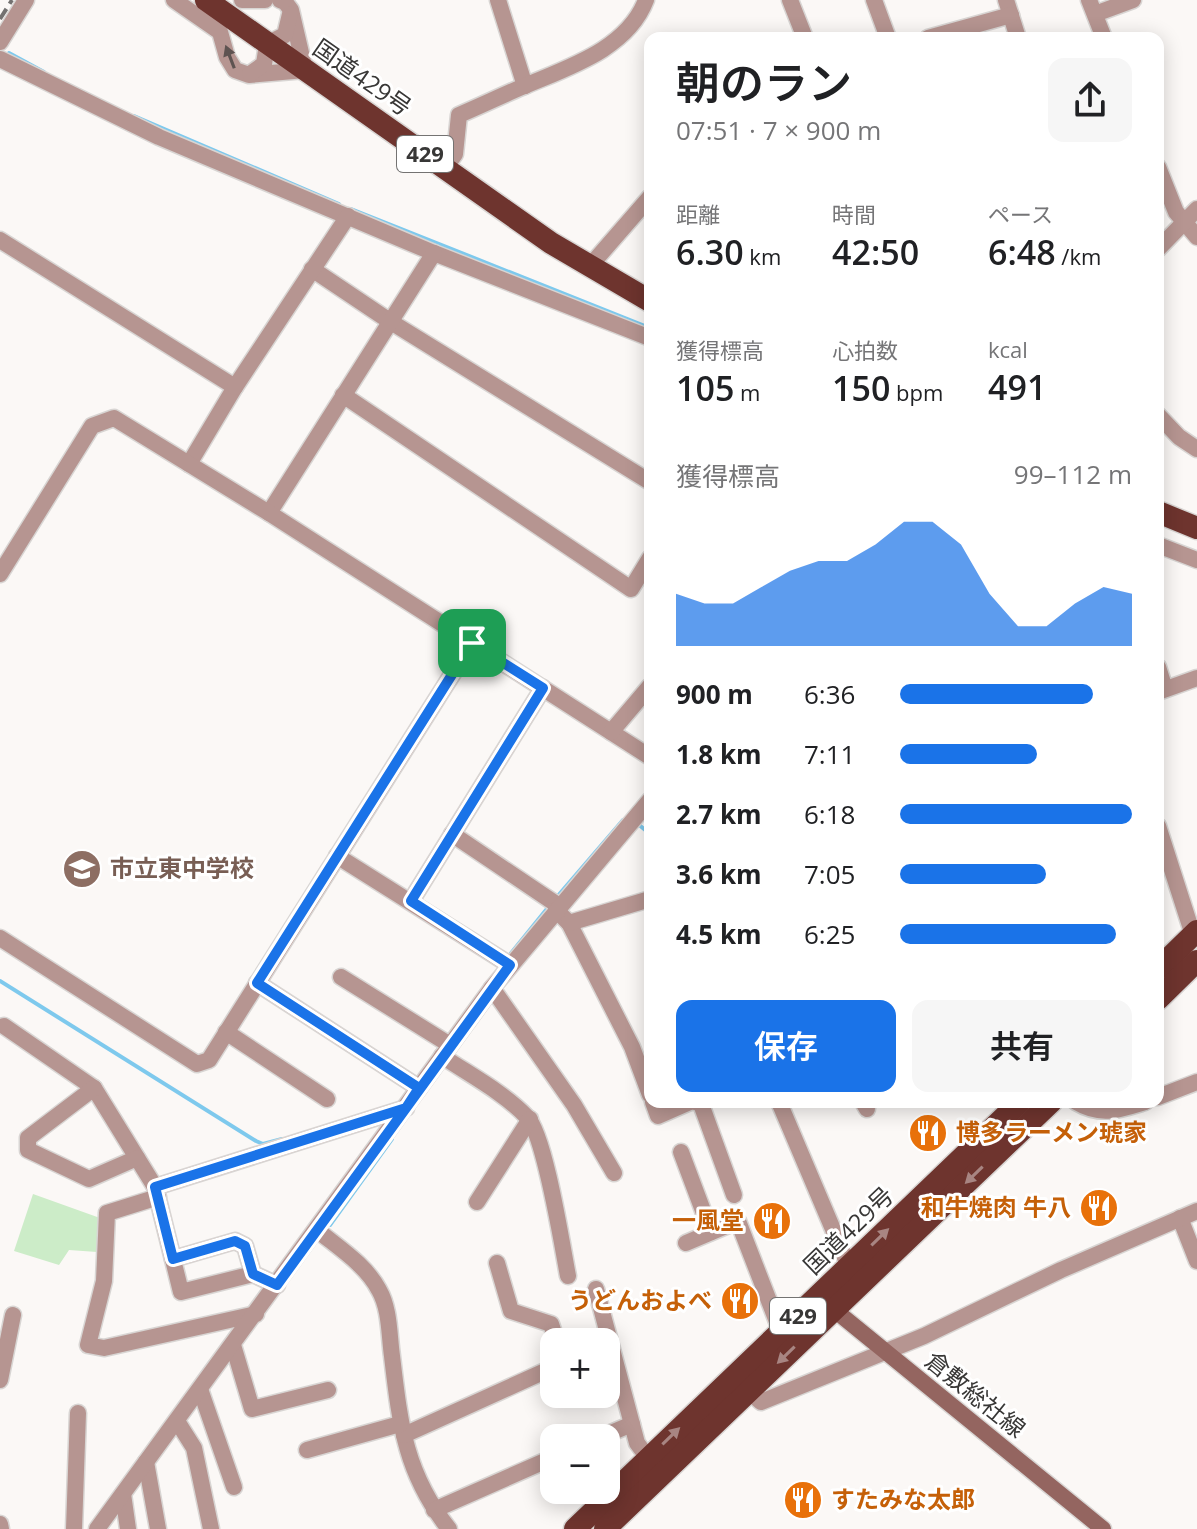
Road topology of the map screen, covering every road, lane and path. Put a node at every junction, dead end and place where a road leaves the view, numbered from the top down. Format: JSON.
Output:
{"nodes":[{"id":1,"x":26,"y":0,"type":"edge"},
{"id":2,"x":174,"y":0,"type":"edge"},
{"id":3,"x":206,"y":0,"type":"edge"},
{"id":4,"x":242,"y":0,"type":"edge"},
{"id":5,"x":265,"y":0,"type":"edge"},
{"id":6,"x":498,"y":0,"type":"edge"},
{"id":7,"x":646,"y":0,"type":"edge"},
{"id":8,"x":790,"y":0,"type":"edge"},
{"id":9,"x":874,"y":0,"type":"edge"},
{"id":10,"x":1133,"y":0,"type":"edge"},
{"id":11,"x":285,"y":5,"type":"edge"},
{"id":12,"x":1009,"y":7,"type":"edge"},
{"id":13,"x":1092,"y":7,"type":"edge"},
{"id":14,"x":803,"y":32,"type":"edge"},
{"id":15,"x":886,"y":32,"type":"edge"},
{"id":16,"x":944,"y":32,"type":"edge"},
{"id":17,"x":1016,"y":32,"type":"edge"},
{"id":18,"x":1102,"y":32,"type":"edge"},
{"id":19,"x":0,"y":42,"type":"edge"},
{"id":20,"x":267,"y":44,"type":"junction"},
{"id":21,"x":0,"y":59,"type":"edge"},
{"id":22,"x":305,"y":70,"type":"junction"},
{"id":23,"x":249,"y":75,"type":"junction"},
{"id":24,"x":525,"y":86,"type":"junction"},
{"id":25,"x":445,"y":168,"type":"junction"},
{"id":26,"x":1164,"y":182,"type":"edge"},
{"id":27,"x":644,"y":204,"type":"edge"},
{"id":28,"x":1197,"y":209,"type":"edge"},
{"id":29,"x":348,"y":216,"type":"junction"},
{"id":30,"x":1184,"y":221,"type":"junction"},
{"id":31,"x":1197,"y":237,"type":"edge"},
{"id":32,"x":0,"y":240,"type":"edge"},
{"id":33,"x":1164,"y":243,"type":"edge"},
{"id":34,"x":434,"y":253,"type":"junction"},
{"id":35,"x":590,"y":266,"type":"junction"},
{"id":36,"x":312,"y":269,"type":"junction"},
{"id":37,"x":644,"y":298,"type":"edge"},
{"id":38,"x":391,"y":322,"type":"junction"},
{"id":39,"x":644,"y":336,"type":"edge"},
{"id":40,"x":235,"y":387,"type":"junction"},
{"id":41,"x":343,"y":395,"type":"junction"},
{"id":42,"x":1164,"y":421,"type":"edge"},
{"id":43,"x":1197,"y":449,"type":"edge"},
{"id":44,"x":189,"y":464,"type":"junction"},
{"id":45,"x":644,"y":478,"type":"edge"},
{"id":46,"x":269,"y":513,"type":"junction"},
{"id":47,"x":1164,"y":514,"type":"edge"},
{"id":48,"x":1197,"y":528,"type":"edge"},
{"id":49,"x":1164,"y":547,"type":"edge"},
{"id":50,"x":1197,"y":560,"type":"edge"},
{"id":51,"x":644,"y":568,"type":"edge"},
{"id":52,"x":0,"y":574,"type":"edge"},
{"id":53,"x":472,"y":643,"type":"junction"},
{"id":54,"x":1197,"y":678,"type":"edge"},
{"id":55,"x":1164,"y":682,"type":"edge"},
{"id":56,"x":543,"y":688,"type":"junction"},
{"id":57,"x":644,"y":693,"type":"edge"},
{"id":58,"x":611,"y":732,"type":"junction"},
{"id":59,"x":644,"y":753,"type":"edge"},
{"id":60,"x":644,"y":807,"type":"edge"},
{"id":61,"x":452,"y":834,"type":"junction"},
{"id":62,"x":1164,"y":843,"type":"edge"},
{"id":63,"x":337,"y":856,"type":"junction"},
{"id":64,"x":411,"y":901,"type":"junction"},
{"id":65,"x":644,"y":901,"type":"edge"},
{"id":66,"x":555,"y":905,"type":"junction"},
{"id":67,"x":569,"y":923,"type":"junction"},
{"id":68,"x":1195,"y":933,"type":"edge"},
{"id":69,"x":0,"y":938,"type":"edge"},
{"id":70,"x":1197,"y":961,"type":"edge"},
{"id":71,"x":506,"y":962,"type":"junction"},
{"id":72,"x":1164,"y":963,"type":"edge"},
{"id":73,"x":341,"y":977,"type":"dead end"},
{"id":74,"x":257,"y":983,"type":"junction"},
{"id":75,"x":492,"y":988,"type":"junction"},
{"id":76,"x":1164,"y":993,"type":"edge"},
{"id":77,"x":4,"y":1026,"type":"dead end"},
{"id":78,"x":226,"y":1032,"type":"junction"},
{"id":79,"x":447,"y":1051,"type":"junction"},
{"id":80,"x":644,"y":1069,"type":"edge"},
{"id":81,"x":1197,"y":1082,"type":"edge"},
{"id":82,"x":416,"y":1086,"type":"junction"},
{"id":83,"x":94,"y":1088,"type":"junction"},
{"id":84,"x":1164,"y":1095,"type":"edge"},
{"id":85,"x":327,"y":1099,"type":"dead end"},
{"id":86,"x":406,"y":1108,"type":"junction"},
{"id":87,"x":655,"y":1108,"type":"edge"},
{"id":88,"x":679,"y":1108,"type":"edge"},
{"id":89,"x":702,"y":1108,"type":"edge"},
{"id":90,"x":782,"y":1108,"type":"edge"},
{"id":91,"x":1014,"y":1108,"type":"edge"},
{"id":92,"x":1044,"y":1108,"type":"edge"},
{"id":93,"x":1087,"y":1108,"type":"edge"},
{"id":94,"x":1120,"y":1108,"type":"edge"},
{"id":95,"x":530,"y":1119,"type":"junction"},
{"id":96,"x":681,"y":1152,"type":"dead end"},
{"id":97,"x":137,"y":1158,"type":"junction"},
{"id":98,"x":614,"y":1173,"type":"dead end"},
{"id":99,"x":156,"y":1192,"type":"junction"},
{"id":100,"x":734,"y":1195,"type":"dead end"},
{"id":101,"x":477,"y":1202,"type":"dead end"},
{"id":102,"x":1197,"y":1211,"type":"edge"},
{"id":103,"x":1180,"y":1218,"type":"junction"},
{"id":104,"x":317,"y":1230,"type":"junction"},
{"id":105,"x":711,"y":1232,"type":"junction"},
{"id":106,"x":686,"y":1243,"type":"dead end"},
{"id":107,"x":173,"y":1259,"type":"junction"},
{"id":108,"x":1197,"y":1261,"type":"edge"},
{"id":109,"x":497,"y":1263,"type":"dead end"},
{"id":110,"x":849,"y":1267,"type":"junction"},
{"id":111,"x":253,"y":1274,"type":"junction"},
{"id":112,"x":568,"y":1276,"type":"dead end"},
{"id":113,"x":277,"y":1285,"type":"junction"},
{"id":114,"x":596,"y":1289,"type":"dead end"},
{"id":115,"x":826,"y":1303,"type":"junction"},
{"id":116,"x":256,"y":1314,"type":"junction"},
{"id":117,"x":13,"y":1315,"type":"dead end"},
{"id":118,"x":552,"y":1328,"type":"edge"},
{"id":119,"x":781,"y":1332,"type":"junction"},
{"id":120,"x":233,"y":1345,"type":"junction"},
{"id":121,"x":884,"y":1353,"type":"junction"},
{"id":122,"x":540,"y":1373,"type":"edge"},
{"id":123,"x":0,"y":1380,"type":"edge"},
{"id":124,"x":741,"y":1384,"type":"junction"},
{"id":125,"x":200,"y":1389,"type":"junction"},
{"id":126,"x":328,"y":1390,"type":"dead end"},
{"id":127,"x":78,"y":1413,"type":"dead end"},
{"id":128,"x":177,"y":1421,"type":"junction"},
{"id":129,"x":632,"y":1424,"type":"junction"},
{"id":130,"x":620,"y":1429,"type":"edge"},
{"id":131,"x":402,"y":1430,"type":"junction"},
{"id":132,"x":307,"y":1450,"type":"dead end"},
{"id":133,"x":648,"y":1458,"type":"junction"},
{"id":134,"x":146,"y":1462,"type":"junction"},
{"id":135,"x":540,"y":1463,"type":"edge"},
{"id":136,"x":234,"y":1487,"type":"dead end"},
{"id":137,"x":123,"y":1494,"type":"junction"},
{"id":138,"x":434,"y":1510,"type":"junction"},
{"id":139,"x":74,"y":1529,"type":"edge"},
{"id":140,"x":97,"y":1529,"type":"edge"},
{"id":141,"x":128,"y":1529,"type":"edge"},
{"id":142,"x":158,"y":1529,"type":"edge"},
{"id":143,"x":211,"y":1529,"type":"edge"},
{"id":144,"x":449,"y":1529,"type":"edge"},
{"id":145,"x":575,"y":1529,"type":"edge"},
{"id":146,"x":605,"y":1529,"type":"edge"},
{"id":147,"x":1103,"y":1529,"type":"edge"}],
"edges":[{"from":1,"to":19,"type":"street"},
{"from":23,"to":2,"type":"street","one_way":true},
{"from":3,"to":20,"type":"highway","name":"国道429号","number":"429"},
{"from":4,"to":5,"type":"street"},
{"from":6,"to":24,"type":"street"},
{"from":7,"to":24,"type":"street"},
{"from":8,"to":14,"type":"street"},
{"from":9,"to":15,"type":"street"},
{"from":10,"to":13,"type":"street"},
{"from":11,"to":20,"type":"street"},
{"from":11,"to":22,"type":"street"},
{"from":12,"to":16,"type":"street"},
{"from":12,"to":17,"type":"street"},
{"from":13,"to":18,"type":"street"},
{"from":20,"to":22,"type":"highway","name":"国道429号","number":"429"},
{"from":20,"to":23,"type":"street"},
{"from":21,"to":29,"type":"street"},
{"from":22,"to":23,"type":"street"},
{"from":22,"to":25,"type":"highway","name":"国道429号","number":"429"},
{"from":24,"to":25,"type":"street"},
{"from":25,"to":35,"type":"highway","name":"国道429号","number":"429"},
{"from":26,"to":30,"type":"street"},
{"from":27,"to":35,"type":"street"},
{"from":28,"to":30,"type":"street"},
{"from":29,"to":34,"type":"street"},
{"from":29,"to":36,"type":"street"},
{"from":30,"to":31,"type":"street"},
{"from":30,"to":33,"type":"street"},
{"from":32,"to":40,"type":"street"},
{"from":34,"to":38,"type":"street"},
{"from":34,"to":39,"type":"street"},
{"from":35,"to":37,"type":"highway","name":"国道429号","number":"429"},
{"from":36,"to":38,"type":"street"},
{"from":36,"to":40,"type":"street"},
{"from":38,"to":41,"type":"street"},
{"from":38,"to":45,"type":"street"},
{"from":40,"to":44,"type":"street"},
{"from":41,"to":46,"type":"street"},
{"from":41,"to":51,"type":"street"},
{"from":42,"to":43,"type":"street"},
{"from":44,"to":46,"type":"street"},
{"from":44,"to":52,"type":"street"},
{"from":46,"to":53,"type":"street"},
{"from":47,"to":48,"type":"highway"},
{"from":49,"to":50,"type":"street"},
{"from":53,"to":56,"type":"street"},
{"from":53,"to":63,"type":"street"},
{"from":54,"to":55,"type":"street"},
{"from":56,"to":58,"type":"street"},
{"from":56,"to":61,"type":"street"},
{"from":57,"to":58,"type":"street"},
{"from":58,"to":59,"type":"street"},
{"from":60,"to":66,"type":"street"},
{"from":61,"to":64,"type":"street"},
{"from":61,"to":66,"type":"street"},
{"from":62,"to":68,"type":"street"},
{"from":63,"to":64,"type":"street"},
{"from":63,"to":74,"type":"street"},
{"from":64,"to":71,"type":"street"},
{"from":65,"to":67,"type":"street"},
{"from":66,"to":67,"type":"street"},
{"from":66,"to":71,"type":"street"},
{"from":67,"to":80,"type":"street"},
{"from":68,"to":72,"type":"highway"},
{"from":69,"to":78,"type":"street"},
{"from":70,"to":76,"type":"highway"},
{"from":71,"to":75,"type":"street"},
{"from":73,"to":79,"type":"street"},
{"from":74,"to":78,"type":"street"},
{"from":74,"to":82,"type":"street"},
{"from":75,"to":79,"type":"street"},
{"from":75,"to":98,"type":"street"},
{"from":77,"to":83,"type":"street"},
{"from":78,"to":85,"type":"street"},
{"from":79,"to":82,"type":"street"},
{"from":79,"to":95,"type":"street"},
{"from":81,"to":84,"type":"street"},
{"from":82,"to":86,"type":"street"},
{"from":83,"to":97,"type":"street"},
{"from":83,"to":97,"type":"street"},
{"from":86,"to":99,"type":"street"},
{"from":86,"to":104,"type":"street"},
{"from":87,"to":88,"type":"street"},
{"from":89,"to":100,"type":"street"},
{"from":90,"to":110,"type":"street"},
{"from":110,"to":91,"type":"highway","name":"国道429号","number":"429","one_way":true},
{"from":92,"to":115,"type":"highway","name":"国道429号","number":"429","one_way":true},
{"from":93,"to":94,"type":"street"},
{"from":95,"to":101,"type":"street"},
{"from":95,"to":112,"type":"street"},
{"from":96,"to":105,"type":"street"},
{"from":97,"to":99,"type":"street"},
{"from":99,"to":107,"type":"street"},
{"from":99,"to":116,"type":"street"},
{"from":102,"to":103,"type":"street"},
{"from":103,"to":108,"type":"street"},
{"from":103,"to":121,"type":"street"},
{"from":104,"to":113,"type":"street"},
{"from":104,"to":131,"type":"street"},
{"from":105,"to":106,"type":"street"},
{"from":105,"to":119,"type":"street"},
{"from":107,"to":111,"type":"street"},
{"from":107,"to":111,"type":"street"},
{"from":109,"to":118,"type":"street"},
{"from":110,"to":115,"type":"highway","name":"国道429号","number":"429"},
{"from":111,"to":113,"type":"street"},
{"from":113,"to":116,"type":"street"},
{"from":114,"to":129,"type":"street"},
{"from":115,"to":119,"type":"highway","name":"国道429号","number":"429"},
{"from":115,"to":121,"type":"main road","name":"倉敷総社線"},
{"from":115,"to":124,"type":"highway","name":"国道429号","number":"429","one_way":true},
{"from":116,"to":120,"type":"street"},
{"from":117,"to":123,"type":"street"},
{"from":119,"to":124,"type":"highway","name":"国道429号","number":"429"},
{"from":120,"to":125,"type":"street"},
{"from":120,"to":126,"type":"street"},
{"from":121,"to":124,"type":"street"},
{"from":121,"to":147,"type":"main road","name":"倉敷総社線"},
{"from":122,"to":131,"type":"street"},
{"from":133,"to":124,"type":"highway","name":"国道429号","number":"429","one_way":true},
{"from":124,"to":146,"type":"highway","name":"国道429号","number":"429"},
{"from":125,"to":128,"type":"street"},
{"from":125,"to":136,"type":"street"},
{"from":127,"to":139,"type":"street"},
{"from":128,"to":134,"type":"street"},
{"from":128,"to":143,"type":"street"},
{"from":129,"to":130,"type":"street"},
{"from":129,"to":133,"type":"street"},
{"from":131,"to":132,"type":"street"},
{"from":131,"to":138,"type":"street"},
{"from":133,"to":145,"type":"highway","name":"国道429号","number":"429"},
{"from":134,"to":137,"type":"street"},
{"from":134,"to":142,"type":"street"},
{"from":135,"to":138,"type":"street"},
{"from":137,"to":140,"type":"street"},
{"from":137,"to":141,"type":"street"},
{"from":138,"to":144,"type":"street"}]}
